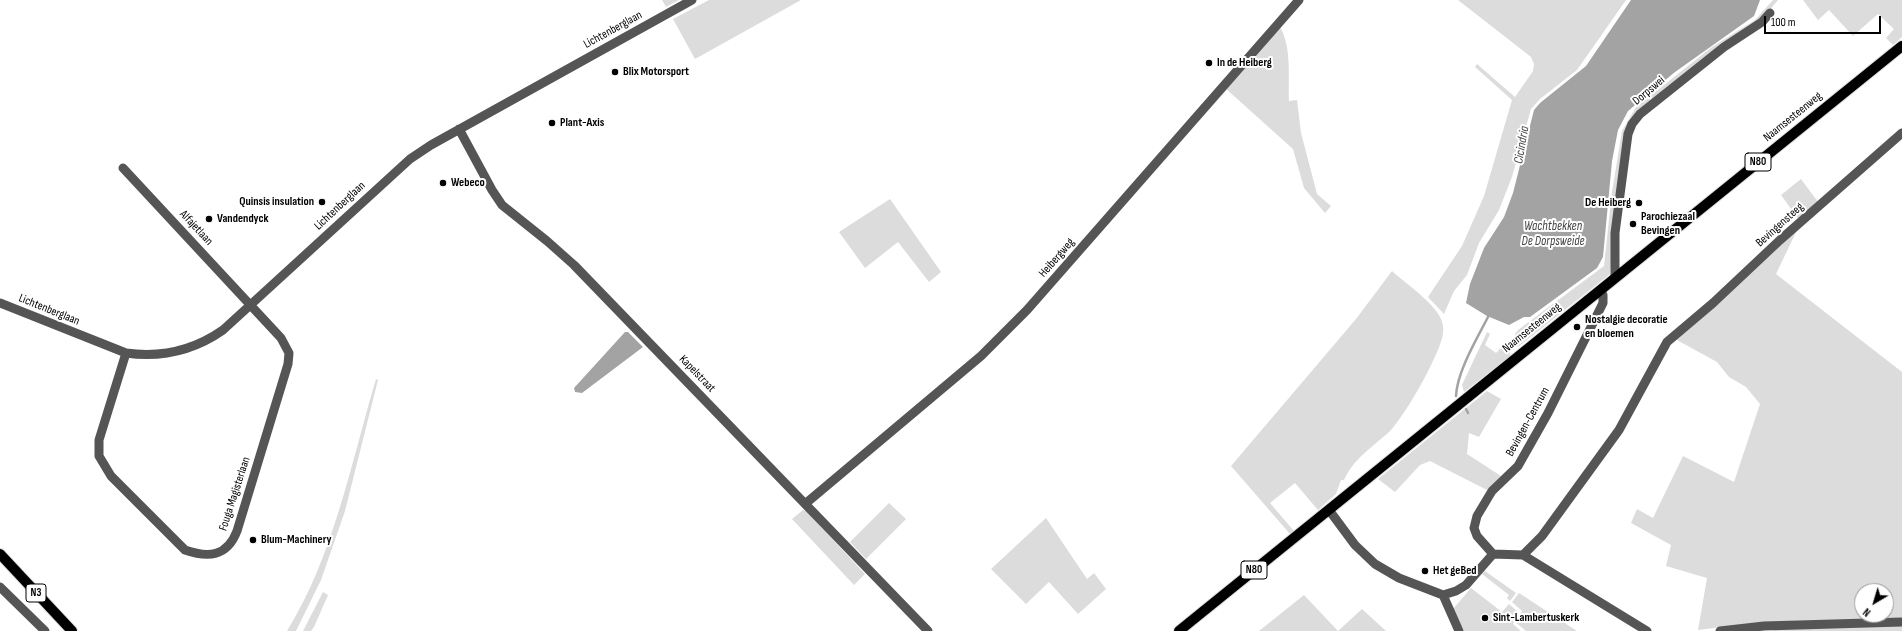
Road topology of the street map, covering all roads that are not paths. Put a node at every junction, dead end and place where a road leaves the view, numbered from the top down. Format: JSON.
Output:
{"nodes":[{"id":1,"x":692,"y":0,"type":"edge"},
{"id":2,"x":1299,"y":0,"type":"edge"},
{"id":3,"x":1770,"y":13,"type":"dead end"},
{"id":4,"x":1902,"y":46,"type":"edge"},
{"id":5,"x":459,"y":129,"type":"junction"},
{"id":6,"x":1902,"y":133,"type":"edge"},
{"id":7,"x":123,"y":168,"type":"dead end"},
{"id":8,"x":1615,"y":278,"type":"junction"},
{"id":9,"x":1600,"y":290,"type":"junction"},
{"id":10,"x":0,"y":303,"type":"edge"},
{"id":11,"x":251,"y":305,"type":"junction"},
{"id":12,"x":126,"y":353,"type":"junction"},
{"id":13,"x":805,"y":504,"type":"junction"},
{"id":14,"x":1329,"y":510,"type":"junction"},
{"id":15,"x":0,"y":554,"type":"edge"},
{"id":16,"x":1493,"y":554,"type":"junction"},
{"id":17,"x":1523,"y":555,"type":"junction"},
{"id":18,"x":0,"y":587,"type":"edge"},
{"id":19,"x":1443,"y":595,"type":"junction"},
{"id":20,"x":1902,"y":622,"type":"edge"},
{"id":21,"x":45,"y":631,"type":"edge"},
{"id":22,"x":72,"y":631,"type":"edge"},
{"id":23,"x":928,"y":631,"type":"edge"},
{"id":24,"x":1179,"y":631,"type":"edge"},
{"id":25,"x":1459,"y":631,"type":"edge"},
{"id":26,"x":1647,"y":631,"type":"edge"},
{"id":27,"x":1720,"y":631,"type":"edge"}],
"edges":[{"from":1,"to":5,"type":"street","name":"Lichtenberglaan"},
{"from":2,"to":13,"type":"street","name":"Heibergweg"},
{"from":3,"to":8,"type":"street","name":"Dorpswei"},
{"from":4,"to":8,"type":"main road","name":"Naamsesteenweg","number":"N80"},
{"from":5,"to":11,"type":"street","name":"Lichtenberglaan"},
{"from":5,"to":13,"type":"street","name":"Kapelstraat"},
{"from":6,"to":17,"type":"street","name":"Bevingensteeg"},
{"from":7,"to":11,"type":"street","name":"Alfajetlaan"},
{"from":8,"to":9,"type":"main road","name":"Naamsesteenweg","number":"N80"},
{"from":9,"to":14,"type":"main road","name":"Naamsesteenweg","number":"N80"},
{"from":9,"to":16,"type":"street","name":"Bevingen-Centrum"},
{"from":10,"to":12,"type":"street","name":"Lichtenberglaan"},
{"from":11,"to":12,"type":"street","name":"Lichtenberglaan"},
{"from":11,"to":12,"type":"street","name":"Fouga Magisterlaan"},
{"from":13,"to":23,"type":"street","name":"Kapelstraat"},
{"from":14,"to":19,"type":"street"},
{"from":14,"to":24,"type":"main road","name":"Naamsesteenweg","number":"N80"},
{"from":15,"to":22,"type":"main road","number":"N3"},
{"from":16,"to":17,"type":"street"},
{"from":16,"to":19,"type":"street"},
{"from":17,"to":26,"type":"street"},
{"from":18,"to":21,"type":"street"},
{"from":19,"to":25,"type":"street"},
{"from":20,"to":27,"type":"street"}]}
